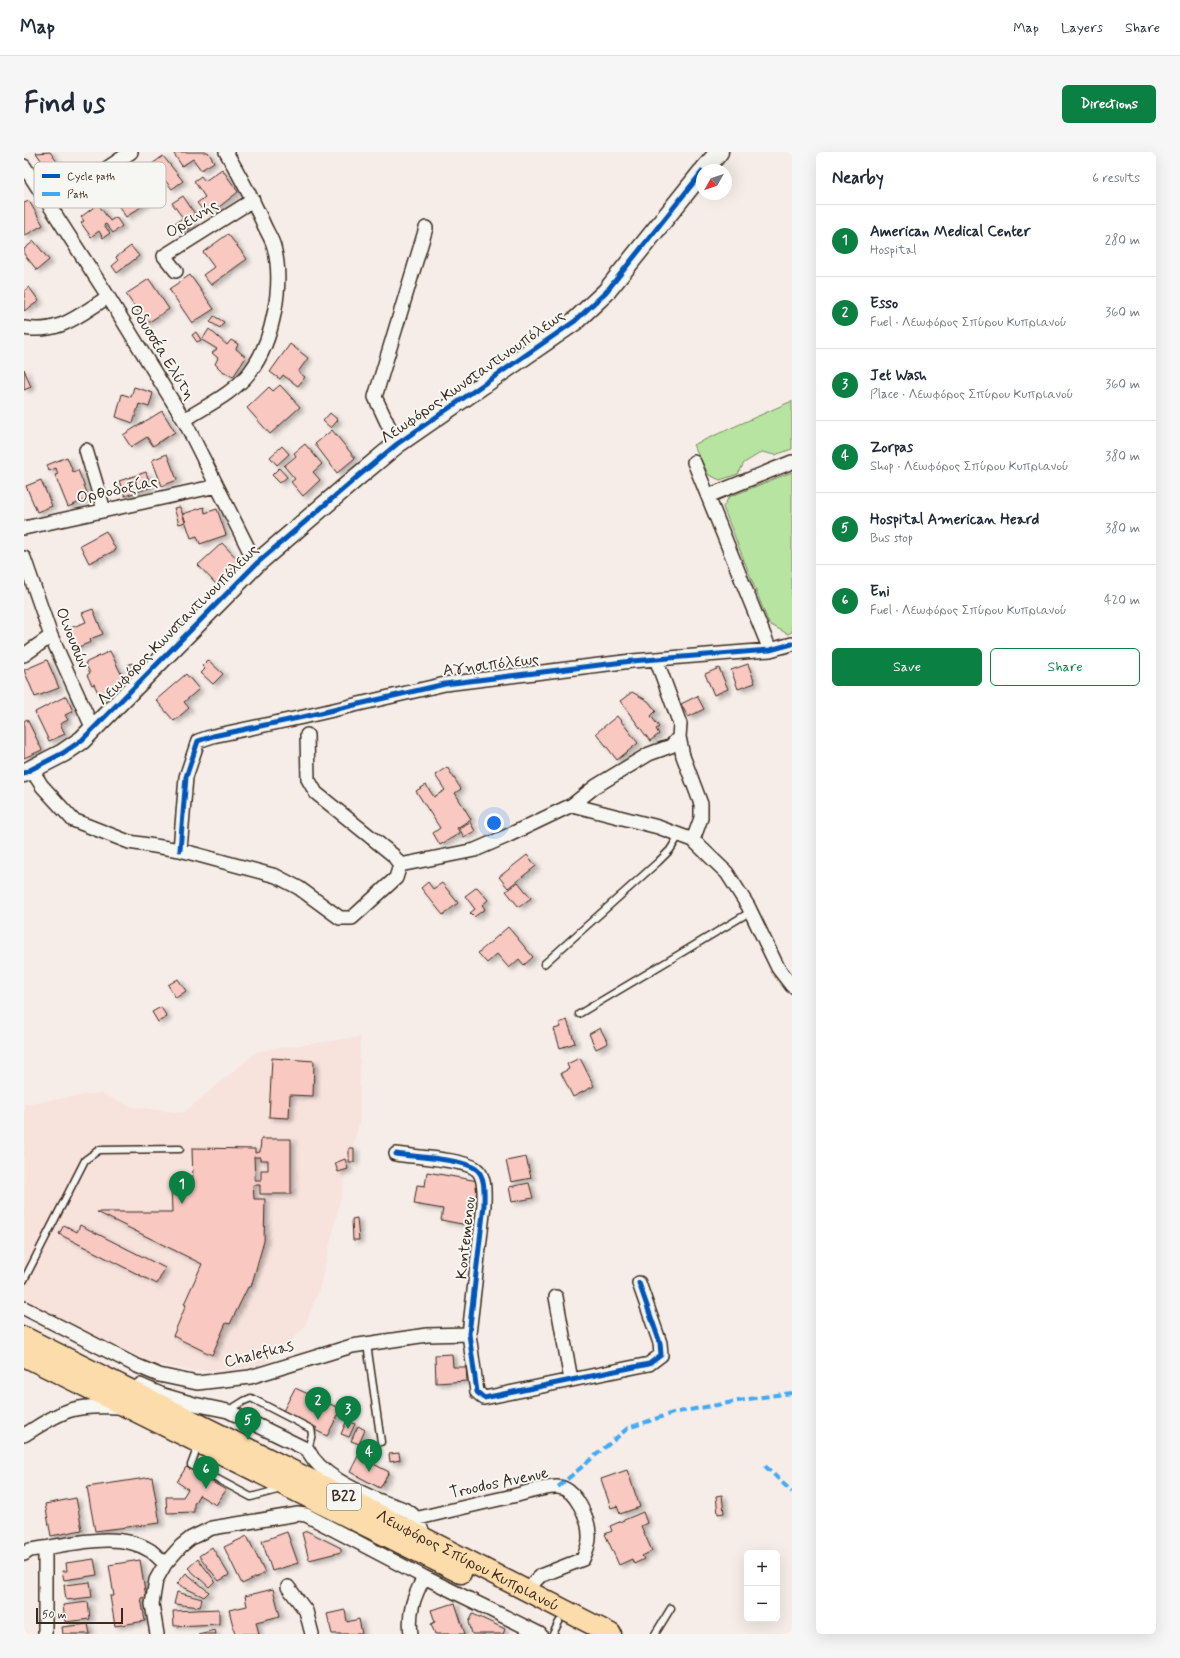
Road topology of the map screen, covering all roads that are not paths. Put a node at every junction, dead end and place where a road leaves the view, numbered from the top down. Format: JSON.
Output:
{"nodes":[{"id":1,"x":131,"y":152,"type":"edge"},
{"id":2,"x":226,"y":152,"type":"edge"},
{"id":3,"x":719,"y":152,"type":"edge"},
{"id":4,"x":116,"y":162,"type":"edge"},
{"id":5,"x":709,"y":164,"type":"edge"},
{"id":6,"x":24,"y":166,"type":"edge"},
{"id":7,"x":696,"y":180,"type":"edge"},
{"id":8,"x":34,"y":181,"type":"edge"},
{"id":9,"x":253,"y":200,"type":"junction"},
{"id":10,"x":52,"y":208,"type":"edge"},
{"id":11,"x":426,"y":228,"type":"dead end"},
{"id":12,"x":176,"y":271,"type":"dead end"},
{"id":13,"x":108,"y":297,"type":"junction"},
{"id":14,"x":24,"y":328,"type":"edge"},
{"id":15,"x":184,"y":420,"type":"junction"},
{"id":16,"x":397,"y":444,"type":"junction"},
{"id":17,"x":86,"y":450,"type":"dead end"},
{"id":18,"x":694,"y":462,"type":"dead end"},
{"id":19,"x":792,"y":462,"type":"edge"},
{"id":20,"x":217,"y":486,"type":"junction"},
{"id":21,"x":708,"y":496,"type":"junction"},
{"id":22,"x":104,"y":510,"type":"junction"},
{"id":23,"x":24,"y":528,"type":"edge"},
{"id":24,"x":24,"y":558,"type":"edge"},
{"id":25,"x":256,"y":564,"type":"junction"},
{"id":26,"x":51,"y":636,"type":"junction"},
{"id":27,"x":792,"y":644,"type":"edge"},
{"id":28,"x":770,"y":650,"type":"junction"},
{"id":29,"x":24,"y":655,"type":"edge"},
{"id":30,"x":656,"y":659,"type":"junction"},
{"id":31,"x":93,"y":729,"type":"junction"},
{"id":32,"x":306,"y":735,"type":"dead end"},
{"id":33,"x":679,"y":737,"type":"junction"},
{"id":34,"x":27,"y":771,"type":"edge"},
{"id":35,"x":572,"y":805,"type":"junction"},
{"id":36,"x":680,"y":834,"type":"junction"},
{"id":37,"x":693,"y":840,"type":"junction"},
{"id":38,"x":180,"y":850,"type":"junction"},
{"id":39,"x":400,"y":865,"type":"junction"},
{"id":40,"x":750,"y":912,"type":"junction"},
{"id":41,"x":544,"y":964,"type":"dead end"},
{"id":42,"x":792,"y":986,"type":"edge"},
{"id":43,"x":579,"y":1014,"type":"dead end"},
{"id":44,"x":180,"y":1149,"type":"dead end"},
{"id":45,"x":396,"y":1154,"type":"dead end"},
{"id":46,"x":24,"y":1280,"type":"edge"},
{"id":47,"x":638,"y":1283,"type":"dead end"},
{"id":48,"x":556,"y":1297,"type":"dead end"},
{"id":49,"x":24,"y":1308,"type":"edge"},
{"id":50,"x":469,"y":1334,"type":"junction"},
{"id":51,"x":24,"y":1338,"type":"edge"},
{"id":52,"x":367,"y":1344,"type":"junction"},
{"id":53,"x":24,"y":1356,"type":"edge"},
{"id":54,"x":76,"y":1364,"type":"junction"},
{"id":55,"x":571,"y":1380,"type":"junction"},
{"id":56,"x":197,"y":1383,"type":"junction"},
{"id":57,"x":194,"y":1404,"type":"junction"},
{"id":58,"x":129,"y":1408,"type":"junction"},
{"id":59,"x":228,"y":1411,"type":"junction"},
{"id":60,"x":24,"y":1435,"type":"edge"},
{"id":61,"x":381,"y":1442,"type":"dead end"},
{"id":62,"x":308,"y":1450,"type":"junction"},
{"id":63,"x":309,"y":1508,"type":"junction"},
{"id":64,"x":415,"y":1519,"type":"junction"},
{"id":65,"x":426,"y":1539,"type":"junction"},
{"id":66,"x":45,"y":1548,"type":"junction"},
{"id":67,"x":24,"y":1554,"type":"edge"},
{"id":68,"x":165,"y":1564,"type":"junction"},
{"id":69,"x":424,"y":1577,"type":"junction"},
{"id":70,"x":288,"y":1587,"type":"dead end"},
{"id":71,"x":529,"y":1592,"type":"junction"},
{"id":72,"x":671,"y":1608,"type":"dead end"},
{"id":73,"x":556,"y":1628,"type":"edge"},
{"id":74,"x":45,"y":1634,"type":"edge"},
{"id":75,"x":156,"y":1634,"type":"edge"},
{"id":76,"x":312,"y":1634,"type":"edge"},
{"id":77,"x":411,"y":1634,"type":"edge"},
{"id":78,"x":540,"y":1634,"type":"edge"},
{"id":79,"x":582,"y":1634,"type":"edge"},
{"id":80,"x":610,"y":1634,"type":"edge"},
{"id":81,"x":655,"y":1634,"type":"edge"}],
"edges":[{"from":1,"to":4,"type":"street"},
{"from":2,"to":9,"type":"street"},
{"from":3,"to":5,"type":"street","name":"Λεωφόρος Κωνσταντινουπόλεως"},
{"from":6,"to":8,"type":"street","name":"Οδυσσέα Ελύτη"},
{"from":7,"to":16,"type":"street","name":"Λεωφόρος Κωνσταντινουπόλεως"},
{"from":9,"to":12,"type":"street","name":"Ορεινής"},
{"from":9,"to":15,"type":"street"},
{"from":10,"to":13,"type":"street","name":"Οδυσσέα Ελύτη"},
{"from":11,"to":16,"type":"street"},
{"from":13,"to":14,"type":"street"},
{"from":13,"to":15,"type":"street","name":"Οδυσσέα Ελύτη"},
{"from":15,"to":20,"type":"street","name":"Οδυσσέα Ελύτη"},
{"from":16,"to":25,"type":"street","name":"Λεωφόρος Κωνσταντινουπόλεως"},
{"from":17,"to":22,"type":"street"},
{"from":18,"to":21,"type":"street"},
{"from":19,"to":21,"type":"street"},
{"from":20,"to":22,"type":"street","name":"Ορθοδοξίας"},
{"from":20,"to":25,"type":"street","name":"Οδυσσέα Ελύτη"},
{"from":21,"to":28,"type":"street"},
{"from":22,"to":23,"type":"street","name":"Ορθοδοξίας"},
{"from":24,"to":26,"type":"street","name":"Οινουσών"},
{"from":25,"to":31,"type":"street","name":"Λεωφόρος Κωνσταντινουπόλεως"},
{"from":26,"to":29,"type":"street"},
{"from":26,"to":31,"type":"street","name":"Οινουσών"},
{"from":27,"to":28,"type":"street","name":"Αγησιπόλεως"},
{"from":28,"to":30,"type":"street","name":"Αγησιπόλεως"},
{"from":30,"to":33,"type":"street"},
{"from":30,"to":38,"type":"street","name":"Αγησιπόλεως"},
{"from":31,"to":34,"type":"street","name":"Λεωφόρος Κωνσταντινουπόλεως"},
{"from":32,"to":39,"type":"street"},
{"from":33,"to":35,"type":"street"},
{"from":33,"to":37,"type":"street"},
{"from":34,"to":38,"type":"street"},
{"from":35,"to":36,"type":"street"},
{"from":35,"to":39,"type":"street"},
{"from":36,"to":37,"type":"street"},
{"from":36,"to":41,"type":"lane"},
{"from":37,"to":40,"type":"street"},
{"from":38,"to":39,"type":"street"},
{"from":40,"to":42,"type":"street"},
{"from":40,"to":43,"type":"lane"},
{"from":44,"to":46,"type":"lane"},
{"from":45,"to":50,"type":"street","name":"Kontemenou"},
{"from":47,"to":55,"type":"street"},
{"from":48,"to":55,"type":"street"},
{"from":49,"to":56,"type":"street","name":"Chalefkas"},
{"from":50,"to":52,"type":"street","name":"Chalefkas"},
{"from":50,"to":55,"type":"street","name":"Kontemenou"},
{"from":51,"to":54,"type":"main road","name":"Λεωφόρος Σπύρου Κυπριανού","number":"B22"},
{"from":52,"to":56,"type":"street","name":"Chalefkas"},
{"from":52,"to":61,"type":"lane"},
{"from":53,"to":58,"type":"main road","name":"Λεωφόρος Σπύρου Κυπριανού","number":"B22"},
{"from":54,"to":57,"type":"street"},
{"from":54,"to":65,"type":"main road","name":"Λεωφόρος Σπύρου Κυπριανού","number":"B22"},
{"from":56,"to":57,"type":"street"},
{"from":57,"to":59,"type":"street"},
{"from":58,"to":60,"type":"street"},
{"from":58,"to":63,"type":"main road","name":"Λεωφόρος Σπύρου Κυπριανού","number":"B22"},
{"from":59,"to":62,"type":"street"},
{"from":59,"to":62,"type":"lane"},
{"from":62,"to":64,"type":"street"},
{"from":63,"to":68,"type":"street"},
{"from":63,"to":69,"type":"street"},
{"from":63,"to":73,"type":"main road","name":"Λεωφόρος Σπύρου Κυπριανού","number":"B22"},
{"from":64,"to":65,"type":"street"},
{"from":64,"to":71,"type":"street","name":"Troodos Avenue"},
{"from":65,"to":71,"type":"main road","name":"Λεωφόρος Σπύρου Κυπριανού","number":"B22"},
{"from":66,"to":67,"type":"street"},
{"from":66,"to":68,"type":"street"},
{"from":66,"to":74,"type":"street"},
{"from":68,"to":75,"type":"street"},
{"from":69,"to":77,"type":"street"},
{"from":69,"to":78,"type":"street"},
{"from":70,"to":76,"type":"street"},
{"from":71,"to":80,"type":"main road","name":"Λεωφόρος Σπύρου Κυπριανού","number":"B22"},
{"from":72,"to":81,"type":"lane"},
{"from":73,"to":79,"type":"main road","name":"Λεωφόρος Σπύρου Κυπριανού","number":"B22"}]}
